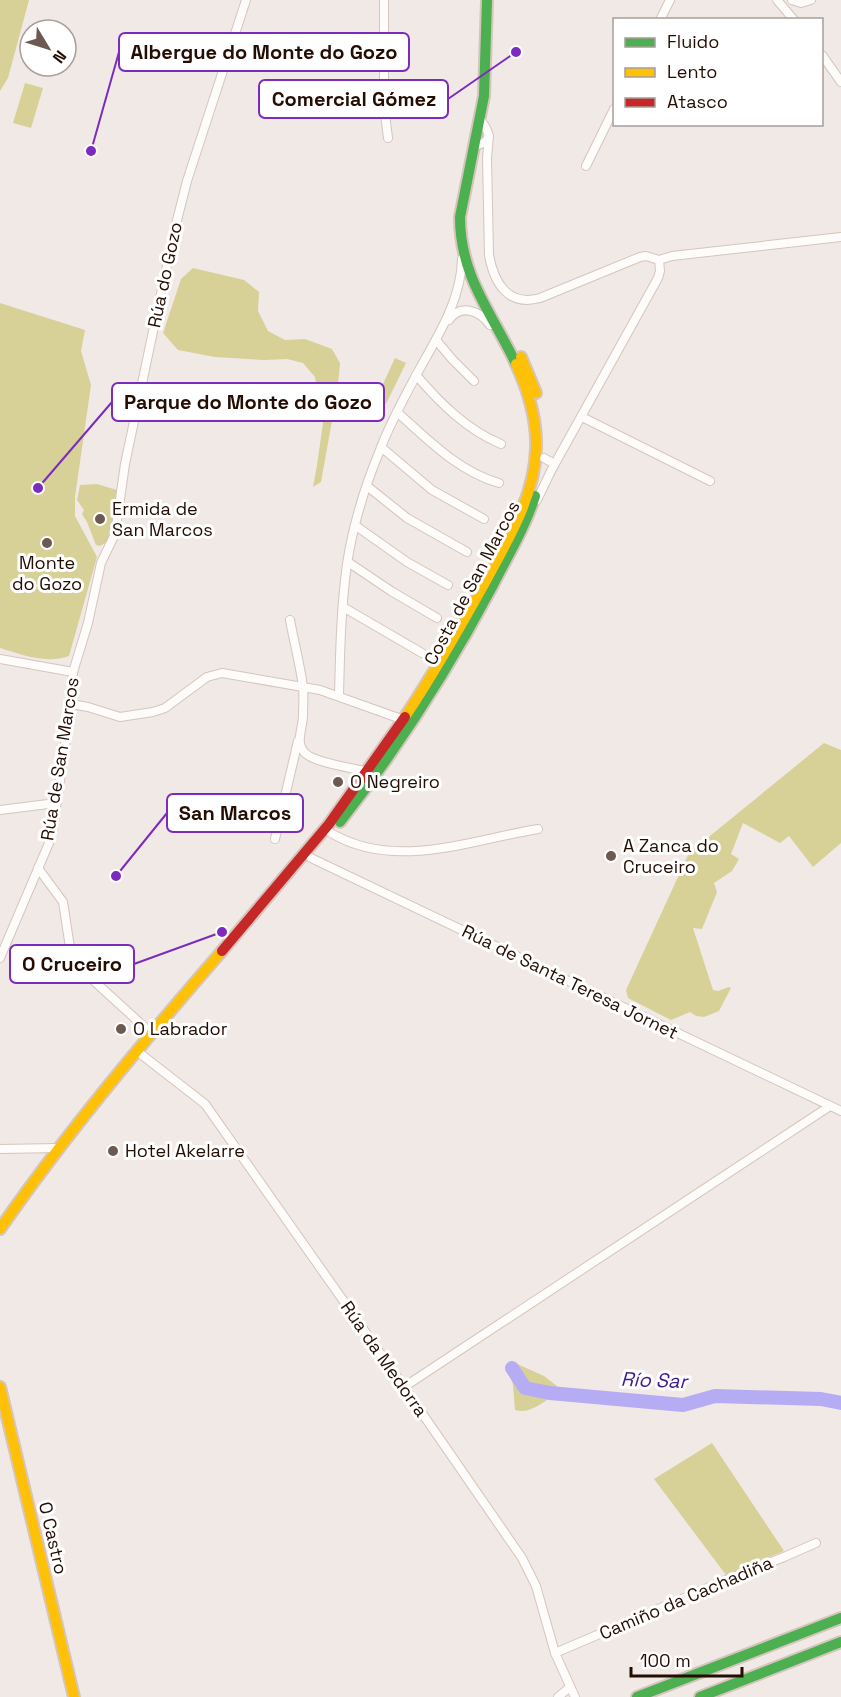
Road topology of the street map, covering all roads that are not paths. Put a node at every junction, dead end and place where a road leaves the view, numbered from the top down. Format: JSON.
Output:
{"nodes":[{"id":1,"x":246,"y":0,"type":"edge"},
{"id":2,"x":384,"y":0,"type":"edge"},
{"id":3,"x":487,"y":0,"type":"edge"},
{"id":4,"x":670,"y":0,"type":"edge"},
{"id":5,"x":777,"y":0,"type":"edge"},
{"id":6,"x":792,"y":0,"type":"edge"},
{"id":7,"x":810,"y":1,"type":"edge"},
{"id":8,"x":661,"y":18,"type":"edge"},
{"id":9,"x":792,"y":18,"type":"edge"},
{"id":10,"x":823,"y":56,"type":"edge"},
{"id":11,"x":841,"y":82,"type":"edge"},
{"id":12,"x":613,"y":113,"type":"edge"},
{"id":13,"x":480,"y":119,"type":"junction"},
{"id":14,"x":489,"y":136,"type":"junction"},
{"id":15,"x":388,"y":138,"type":"dead end"},
{"id":16,"x":478,"y":145,"type":"junction"},
{"id":17,"x":487,"y":158,"type":"junction"},
{"id":18,"x":586,"y":166,"type":"dead end"},
{"id":19,"x":467,"y":188,"type":"junction"},
{"id":20,"x":841,"y":237,"type":"edge"},
{"id":21,"x":462,"y":243,"type":"junction"},
{"id":22,"x":659,"y":260,"type":"junction"},
{"id":23,"x":441,"y":330,"type":"junction"},
{"id":24,"x":436,"y":340,"type":"junction"},
{"id":25,"x":512,"y":356,"type":"junction"},
{"id":26,"x":416,"y":375,"type":"junction"},
{"id":27,"x":474,"y":381,"type":"dead end"},
{"id":28,"x":397,"y":411,"type":"junction"},
{"id":29,"x":582,"y":417,"type":"junction"},
{"id":30,"x":536,"y":442,"type":"junction"},
{"id":31,"x":501,"y":444,"type":"dead end"},
{"id":32,"x":381,"y":447,"type":"junction"},
{"id":33,"x":544,"y":466,"type":"junction"},
{"id":34,"x":710,"y":481,"type":"dead end"},
{"id":35,"x":499,"y":483,"type":"dead end"},
{"id":36,"x":367,"y":486,"type":"junction"},
{"id":37,"x":528,"y":507,"type":"junction"},
{"id":38,"x":484,"y":519,"type":"dead end"},
{"id":39,"x":356,"y":526,"type":"junction"},
{"id":40,"x":467,"y":552,"type":"dead end"},
{"id":41,"x":105,"y":555,"type":"joint"},
{"id":42,"x":348,"y":562,"type":"junction"},
{"id":43,"x":447,"y":585,"type":"dead end"},
{"id":44,"x":343,"y":607,"type":"junction"},
{"id":45,"x":437,"y":618,"type":"dead end"},
{"id":46,"x":290,"y":620,"type":"dead end"},
{"id":47,"x":422,"y":653,"type":"dead end"},
{"id":48,"x":0,"y":659,"type":"edge"},
{"id":49,"x":73,"y":672,"type":"junction"},
{"id":50,"x":439,"y":682,"type":"junction"},
{"id":51,"x":303,"y":688,"type":"junction"},
{"id":52,"x":339,"y":696,"type":"junction"},
{"id":53,"x":71,"y":704,"type":"junction"},
{"id":54,"x":399,"y":718,"type":"junction"},
{"id":55,"x":299,"y":740,"type":"junction"},
{"id":56,"x":375,"y":771,"type":"junction"},
{"id":57,"x":56,"y":803,"type":"junction"},
{"id":58,"x":341,"y":808,"type":"junction"},
{"id":59,"x":0,"y":810,"type":"edge"},
{"id":60,"x":538,"y":829,"type":"dead end"},
{"id":61,"x":331,"y":833,"type":"junction"},
{"id":62,"x":275,"y":839,"type":"dead end"},
{"id":63,"x":311,"y":858,"type":"junction"},
{"id":64,"x":38,"y":868,"type":"junction"},
{"id":65,"x":253,"y":914,"type":"junction"},
{"id":66,"x":0,"y":958,"type":"edge"},
{"id":67,"x":151,"y":1033,"type":"junction"},
{"id":68,"x":142,"y":1055,"type":"junction"},
{"id":69,"x":126,"y":1064,"type":"junction"},
{"id":70,"x":830,"y":1106,"type":"junction"},
{"id":71,"x":841,"y":1112,"type":"edge"},
{"id":72,"x":78,"y":1124,"type":"junction"},
{"id":73,"x":58,"y":1148,"type":"junction"},
{"id":74,"x":0,"y":1149,"type":"edge"},
{"id":75,"x":0,"y":1229,"type":"edge"},
{"id":76,"x":0,"y":1387,"type":"edge"},
{"id":77,"x":404,"y":1387,"type":"junction"},
{"id":78,"x":816,"y":1543,"type":"dead end"},
{"id":79,"x":841,"y":1618,"type":"edge"},
{"id":80,"x":841,"y":1642,"type":"edge"},
{"id":81,"x":555,"y":1653,"type":"junction"},
{"id":82,"x":573,"y":1693,"type":"edge"},
{"id":83,"x":74,"y":1697,"type":"edge"},
{"id":84,"x":558,"y":1697,"type":"edge"},
{"id":85,"x":638,"y":1697,"type":"edge"},
{"id":86,"x":700,"y":1697,"type":"edge"}],
"edges":[{"from":1,"to":41,"type":"street","name":"Rúa do Gozo"},
{"from":2,"to":15,"type":"street"},
{"from":3,"to":13,"type":"main road","name":"Costa de San Marcos"},
{"from":4,"to":8,"type":"street"},
{"from":5,"to":9,"type":"street"},
{"from":6,"to":7,"type":"street"},
{"from":10,"to":11,"type":"street"},
{"from":12,"to":18,"type":"street"},
{"from":13,"to":14,"type":"street"},
{"from":13,"to":16,"type":"main road","name":"Costa de San Marcos"},
{"from":14,"to":16,"type":"street"},
{"from":14,"to":17,"type":"street"},
{"from":16,"to":17,"type":"street"},
{"from":16,"to":19,"type":"main road","name":"Costa de San Marcos"},
{"from":17,"to":22,"type":"street"},
{"from":19,"to":21,"type":"main road","name":"Costa de San Marcos"},
{"from":19,"to":33,"type":"main road","name":"Costa de San Marcos"},
{"from":20,"to":22,"type":"street"},
{"from":21,"to":23,"type":"street"},
{"from":21,"to":25,"type":"main road","name":"Costa de San Marcos"},
{"from":22,"to":29,"type":"street"},
{"from":23,"to":24,"type":"street"},
{"from":23,"to":25,"type":"street"},
{"from":24,"to":26,"type":"street"},
{"from":24,"to":27,"type":"street"},
{"from":25,"to":30,"type":"main road","name":"Costa de San Marcos"},
{"from":26,"to":28,"type":"street"},
{"from":26,"to":31,"type":"street"},
{"from":28,"to":32,"type":"street"},
{"from":28,"to":35,"type":"street"},
{"from":29,"to":33,"type":"street"},
{"from":29,"to":34,"type":"street"},
{"from":30,"to":33,"type":"main road"},
{"from":30,"to":37,"type":"main road","name":"Costa de San Marcos"},
{"from":32,"to":36,"type":"street"},
{"from":32,"to":38,"type":"street"},
{"from":33,"to":37,"type":"main road","name":"Costa de San Marcos"},
{"from":36,"to":39,"type":"street"},
{"from":36,"to":40,"type":"street"},
{"from":37,"to":50,"type":"main road","name":"Costa de San Marcos"},
{"from":37,"to":54,"type":"main road","name":"Costa de San Marcos"},
{"from":39,"to":42,"type":"street"},
{"from":39,"to":43,"type":"street"},
{"from":41,"to":49,"type":"street","name":"Rúa de San Marcos"},
{"from":42,"to":44,"type":"street"},
{"from":42,"to":45,"type":"street"},
{"from":44,"to":47,"type":"street"},
{"from":44,"to":52,"type":"street"},
{"from":46,"to":51,"type":"street"},
{"from":48,"to":49,"type":"street"},
{"from":49,"to":53,"type":"street","name":"Rúa de San Marcos"},
{"from":50,"to":54,"type":"main road"},
{"from":50,"to":56,"type":"main road","name":"Costa de San Marcos"},
{"from":51,"to":52,"type":"street"},
{"from":51,"to":53,"type":"street"},
{"from":51,"to":55,"type":"street"},
{"from":52,"to":54,"type":"street"},
{"from":53,"to":57,"type":"street","name":"Rúa de San Marcos"},
{"from":54,"to":56,"type":"main road","name":"Costa de San Marcos"},
{"from":54,"to":56,"type":"main road"},
{"from":55,"to":56,"type":"street"},
{"from":55,"to":62,"type":"street"},
{"from":56,"to":58,"type":"main road"},
{"from":56,"to":61,"type":"main road"},
{"from":57,"to":59,"type":"street"},
{"from":57,"to":64,"type":"street","name":"Rúa de San Marcos"},
{"from":58,"to":63,"type":"main road"},
{"from":58,"to":65,"type":"main road"},
{"from":60,"to":61,"type":"street"},
{"from":61,"to":63,"type":"main road"},
{"from":63,"to":65,"type":"main road"},
{"from":63,"to":68,"type":"main road"},
{"from":63,"to":70,"type":"street","name":"Rúa de Santa Teresa Jornet"},
{"from":64,"to":66,"type":"street","name":"Rúa de San Marcos"},
{"from":64,"to":67,"type":"street"},
{"from":65,"to":67,"type":"main road"},
{"from":67,"to":68,"type":"main road"},
{"from":67,"to":69,"type":"main road"},
{"from":68,"to":69,"type":"main road"},
{"from":68,"to":72,"type":"main road"},
{"from":68,"to":77,"type":"street","name":"Rúa da Medorra"},
{"from":69,"to":72,"type":"main road"},
{"from":70,"to":71,"type":"street","name":"Rúa de Santa Teresa Jornet"},
{"from":70,"to":77,"type":"street"},
{"from":72,"to":73,"type":"main road"},
{"from":73,"to":74,"type":"street"},
{"from":73,"to":75,"type":"main road"},
{"from":76,"to":83,"type":"main road","name":"O Castro"},
{"from":77,"to":81,"type":"street","name":"Rúa da Medorra"},
{"from":78,"to":81,"type":"street","name":"Camiño da Cachadiña"},
{"from":79,"to":85,"type":"main road"},
{"from":80,"to":86,"type":"main road"},
{"from":81,"to":82,"type":"street","name":"Rúa da Medorra"},
{"from":82,"to":84,"type":"street"}]}
